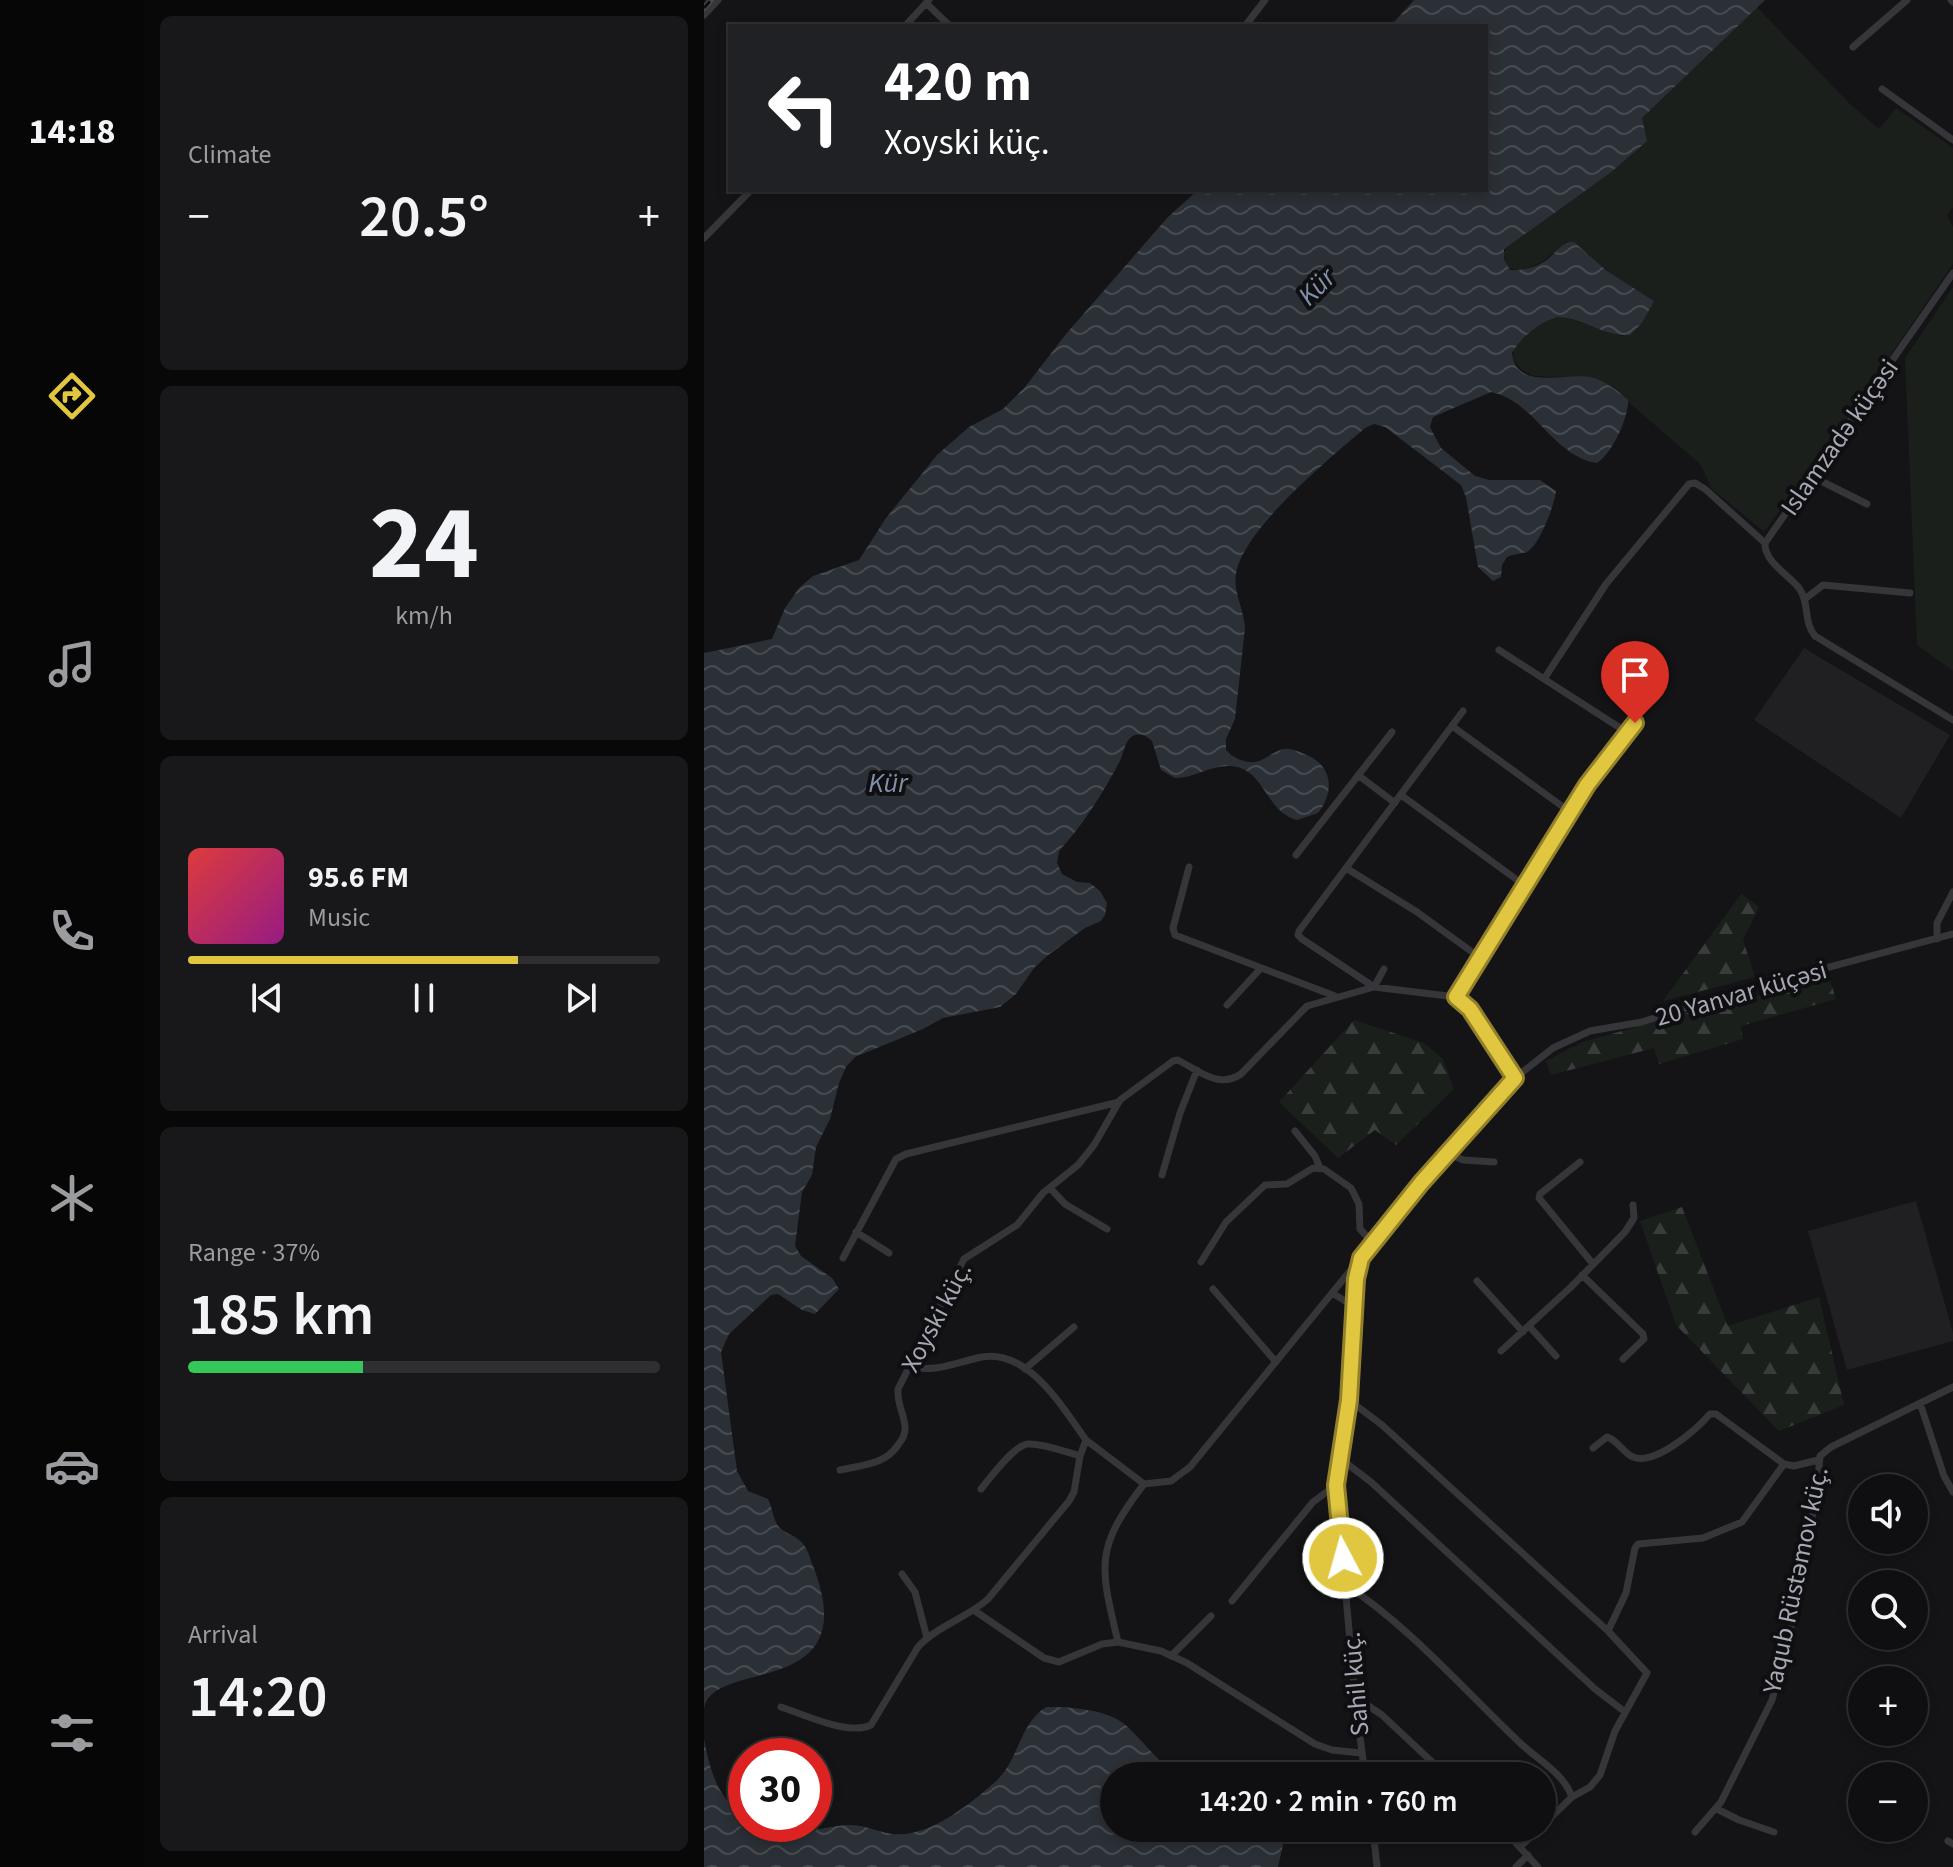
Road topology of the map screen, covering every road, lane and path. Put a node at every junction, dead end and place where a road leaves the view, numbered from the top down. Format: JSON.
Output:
{"nodes":[{"id":1,"x":718,"y":0,"type":"edge"},
{"id":2,"x":1265,"y":0,"type":"edge"},
{"id":3,"x":1907,"y":0,"type":"edge"},
{"id":4,"x":928,"y":2,"type":"edge"},
{"id":5,"x":704,"y":15,"type":"edge"},
{"id":6,"x":907,"y":24,"type":"edge"},
{"id":7,"x":948,"y":24,"type":"edge"},
{"id":8,"x":1247,"y":24,"type":"edge"},
{"id":9,"x":1853,"y":47,"type":"dead end"},
{"id":10,"x":1882,"y":89,"type":"dead end"},
{"id":11,"x":1953,"y":140,"type":"edge"},
{"id":12,"x":749,"y":192,"type":"edge"},
{"id":13,"x":704,"y":238,"type":"edge"},
{"id":14,"x":1953,"y":273,"type":"edge"},
{"id":15,"x":1813,"y":477,"type":"junction"},
{"id":16,"x":1867,"y":504,"type":"dead end"},
{"id":17,"x":1765,"y":543,"type":"junction"},
{"id":18,"x":1910,"y":593,"type":"dead end"},
{"id":19,"x":1805,"y":599,"type":"junction"},
{"id":20,"x":1499,"y":650,"type":"dead end"},
{"id":21,"x":1544,"y":679,"type":"junction"},
{"id":22,"x":1463,"y":711,"type":"dead end"},
{"id":23,"x":1953,"y":720,"type":"edge"},
{"id":24,"x":1635,"y":723,"type":"dead end"},
{"id":25,"x":1452,"y":726,"type":"junction"},
{"id":26,"x":1392,"y":732,"type":"dead end"},
{"id":27,"x":1628,"y":733,"type":"junction"},
{"id":28,"x":1358,"y":775,"type":"junction"},
{"id":29,"x":1401,"y":795,"type":"junction"},
{"id":30,"x":1395,"y":803,"type":"junction"},
{"id":31,"x":1570,"y":812,"type":"junction"},
{"id":32,"x":1296,"y":855,"type":"dead end"},
{"id":33,"x":1189,"y":867,"type":"dead end"},
{"id":34,"x":1346,"y":868,"type":"junction"},
{"id":35,"x":1524,"y":885,"type":"junction"},
{"id":36,"x":1953,"y":892,"type":"edge"},
{"id":37,"x":1953,"y":934,"type":"edge"},
{"id":38,"x":1937,"y":939,"type":"junction"},
{"id":39,"x":1479,"y":957,"type":"junction"},
{"id":40,"x":1261,"y":968,"type":"junction"},
{"id":41,"x":1384,"y":969,"type":"dead end"},
{"id":42,"x":1374,"y":987,"type":"junction"},
{"id":43,"x":1337,"y":996,"type":"junction"},
{"id":44,"x":1456,"y":997,"type":"junction"},
{"id":45,"x":1227,"y":1005,"type":"dead end"},
{"id":46,"x":1197,"y":1070,"type":"junction"},
{"id":47,"x":1515,"y":1078,"type":"junction"},
{"id":48,"x":1119,"y":1102,"type":"junction"},
{"id":49,"x":1295,"y":1131,"type":"dead end"},
{"id":50,"x":1448,"y":1153,"type":"junction"},
{"id":51,"x":1494,"y":1162,"type":"dead end"},
{"id":52,"x":1580,"y":1162,"type":"dead end"},
{"id":53,"x":1320,"y":1168,"type":"junction"},
{"id":54,"x":1162,"y":1175,"type":"dead end"},
{"id":55,"x":1050,"y":1188,"type":"junction"},
{"id":56,"x":1633,"y":1205,"type":"dead end"},
{"id":57,"x":1107,"y":1229,"type":"dead end"},
{"id":58,"x":856,"y":1232,"type":"junction"},
{"id":59,"x":1373,"y":1243,"type":"junction"},
{"id":60,"x":889,"y":1253,"type":"dead end"},
{"id":61,"x":843,"y":1258,"type":"dead end"},
{"id":62,"x":1361,"y":1258,"type":"junction"},
{"id":63,"x":1201,"y":1262,"type":"dead end"},
{"id":64,"x":1593,"y":1264,"type":"junction"},
{"id":65,"x":1582,"y":1275,"type":"junction"},
{"id":66,"x":1477,"y":1281,"type":"dead end"},
{"id":67,"x":1213,"y":1289,"type":"dead end"},
{"id":68,"x":1332,"y":1293,"type":"junction"},
{"id":69,"x":1355,"y":1307,"type":"junction"},
{"id":70,"x":1074,"y":1327,"type":"dead end"},
{"id":71,"x":1526,"y":1329,"type":"junction"},
{"id":72,"x":1501,"y":1351,"type":"dead end"},
{"id":73,"x":1556,"y":1356,"type":"dead end"},
{"id":74,"x":1623,"y":1359,"type":"dead end"},
{"id":75,"x":1276,"y":1362,"type":"junction"},
{"id":76,"x":910,"y":1367,"type":"junction"},
{"id":77,"x":1025,"y":1369,"type":"junction"},
{"id":78,"x":1953,"y":1387,"type":"edge"},
{"id":79,"x":1349,"y":1400,"type":"junction"},
{"id":80,"x":1920,"y":1403,"type":"junction"},
{"id":81,"x":1086,"y":1440,"type":"junction"},
{"id":82,"x":1593,"y":1448,"type":"dead end"},
{"id":83,"x":1080,"y":1456,"type":"junction"},
{"id":84,"x":1341,"y":1459,"type":"junction"},
{"id":85,"x":1818,"y":1460,"type":"junction"},
{"id":86,"x":1784,"y":1464,"type":"junction"},
{"id":87,"x":840,"y":1470,"type":"dead end"},
{"id":88,"x":1144,"y":1484,"type":"junction"},
{"id":89,"x":1336,"y":1485,"type":"junction"},
{"id":90,"x":981,"y":1489,"type":"dead end"},
{"id":91,"x":1953,"y":1492,"type":"edge"},
{"id":92,"x":902,"y":1574,"type":"dead end"},
{"id":93,"x":1346,"y":1585,"type":"junction"},
{"id":94,"x":1232,"y":1601,"type":"dead end"},
{"id":95,"x":975,"y":1611,"type":"junction"},
{"id":96,"x":1211,"y":1616,"type":"dead end"},
{"id":97,"x":1608,"y":1631,"type":"junction"},
{"id":98,"x":927,"y":1638,"type":"junction"},
{"id":99,"x":1118,"y":1642,"type":"junction"},
{"id":100,"x":1171,"y":1656,"type":"junction"},
{"id":101,"x":1355,"y":1697,"type":"junction"},
{"id":102,"x":781,"y":1707,"type":"dead end"},
{"id":103,"x":1625,"y":1712,"type":"junction"},
{"id":104,"x":1361,"y":1753,"type":"junction"},
{"id":105,"x":1363,"y":1762,"type":"edge"},
{"id":106,"x":1432,"y":1762,"type":"edge"},
{"id":107,"x":1572,"y":1797,"type":"junction"},
{"id":108,"x":1717,"y":1809,"type":"junction"},
{"id":109,"x":1556,"y":1812,"type":"edge"},
{"id":110,"x":1695,"y":1832,"type":"dead end"},
{"id":111,"x":1774,"y":1832,"type":"dead end"},
{"id":112,"x":1374,"y":1842,"type":"edge"},
{"id":113,"x":1517,"y":1842,"type":"edge"},
{"id":114,"x":1525,"y":1842,"type":"edge"},
{"id":115,"x":1521,"y":1846,"type":"junction"},
{"id":116,"x":1528,"y":1855,"type":"junction"},
{"id":117,"x":1377,"y":1867,"type":"edge"},
{"id":118,"x":1516,"y":1867,"type":"edge"},
{"id":119,"x":1538,"y":1867,"type":"edge"}],
"edges":[{"from":1,"to":5,"type":"street"},
{"from":2,"to":8,"type":"street"},
{"from":3,"to":9,"type":"street"},
{"from":4,"to":6,"type":"street"},
{"from":4,"to":7,"type":"street"},
{"from":10,"to":11,"type":"street"},
{"from":12,"to":13,"type":"street"},
{"from":14,"to":15,"type":"street","name":"Islamzadə küçəsi"},
{"from":15,"to":16,"type":"street"},
{"from":15,"to":17,"type":"street","name":"Islamzadə küçəsi"},
{"from":17,"to":19,"type":"street","name":"Islamzadə küçəsi"},
{"from":17,"to":21,"type":"street"},
{"from":18,"to":19,"type":"street"},
{"from":19,"to":23,"type":"street"},
{"from":20,"to":21,"type":"street"},
{"from":21,"to":27,"type":"street"},
{"from":22,"to":25,"type":"street"},
{"from":24,"to":27,"type":"street"},
{"from":25,"to":29,"type":"street"},
{"from":25,"to":31,"type":"street"},
{"from":26,"to":28,"type":"street"},
{"from":27,"to":31,"type":"street"},
{"from":28,"to":30,"type":"street"},
{"from":28,"to":32,"type":"street"},
{"from":29,"to":30,"type":"street"},
{"from":29,"to":35,"type":"street"},
{"from":30,"to":34,"type":"street"},
{"from":31,"to":35,"type":"street"},
{"from":33,"to":40,"type":"street"},
{"from":34,"to":39,"type":"street"},
{"from":34,"to":42,"type":"street"},
{"from":35,"to":39,"type":"street"},
{"from":36,"to":38,"type":"street"},
{"from":37,"to":38,"type":"street","name":"20 Yanvar küçəsi"},
{"from":38,"to":47,"type":"street","name":"20 Yanvar küçəsi"},
{"from":39,"to":44,"type":"street"},
{"from":40,"to":43,"type":"street"},
{"from":40,"to":45,"type":"street"},
{"from":41,"to":42,"type":"street"},
{"from":42,"to":43,"type":"street","name":"Xoyski küç."},
{"from":42,"to":44,"type":"street","name":"Xoyski küç."},
{"from":43,"to":46,"type":"street","name":"Xoyski küç."},
{"from":44,"to":47,"type":"street"},
{"from":46,"to":48,"type":"street","name":"Xoyski küç."},
{"from":46,"to":54,"type":"street"},
{"from":47,"to":50,"type":"street"},
{"from":48,"to":55,"type":"street","name":"Xoyski küç."},
{"from":48,"to":58,"type":"street"},
{"from":49,"to":53,"type":"street"},
{"from":50,"to":51,"type":"street"},
{"from":50,"to":59,"type":"street"},
{"from":52,"to":64,"type":"street"},
{"from":53,"to":59,"type":"street"},
{"from":53,"to":63,"type":"street"},
{"from":55,"to":57,"type":"street"},
{"from":55,"to":76,"type":"street","name":"Xoyski küç."},
{"from":56,"to":64,"type":"street"},
{"from":58,"to":60,"type":"street"},
{"from":58,"to":61,"type":"street"},
{"from":59,"to":62,"type":"street"},
{"from":62,"to":68,"type":"street"},
{"from":62,"to":69,"type":"street","name":"Sahil küç."},
{"from":64,"to":65,"type":"street"},
{"from":65,"to":71,"type":"street"},
{"from":65,"to":74,"type":"street"},
{"from":66,"to":71,"type":"street"},
{"from":67,"to":75,"type":"street"},
{"from":68,"to":69,"type":"street"},
{"from":68,"to":75,"type":"street"},
{"from":69,"to":79,"type":"street","name":"Sahil küç."},
{"from":70,"to":77,"type":"street"},
{"from":71,"to":72,"type":"street"},
{"from":71,"to":73,"type":"street"},
{"from":75,"to":88,"type":"street"},
{"from":76,"to":77,"type":"street"},
{"from":76,"to":87,"type":"street","name":"Xoyski küç."},
{"from":77,"to":81,"type":"street"},
{"from":78,"to":80,"type":"street","name":"Yaqub Rüstəmov küç."},
{"from":79,"to":84,"type":"street","name":"Sahil küç."},
{"from":79,"to":97,"type":"street"},
{"from":80,"to":85,"type":"street","name":"Yaqub Rüstəmov küç."},
{"from":80,"to":91,"type":"street"},
{"from":81,"to":83,"type":"street"},
{"from":81,"to":88,"type":"street"},
{"from":82,"to":86,"type":"street"},
{"from":83,"to":90,"type":"street"},
{"from":83,"to":95,"type":"street"},
{"from":84,"to":89,"type":"street","name":"Sahil küç."},
{"from":84,"to":103,"type":"street"},
{"from":85,"to":86,"type":"street"},
{"from":85,"to":108,"type":"street","name":"Yaqub Rüstəmov küç."},
{"from":86,"to":97,"type":"street"},
{"from":88,"to":99,"type":"street"},
{"from":89,"to":93,"type":"street","name":"Sahil küç."},
{"from":89,"to":94,"type":"street"},
{"from":92,"to":98,"type":"street"},
{"from":93,"to":101,"type":"street","name":"Sahil küç."},
{"from":93,"to":107,"type":"street"},
{"from":95,"to":98,"type":"street"},
{"from":95,"to":99,"type":"street"},
{"from":96,"to":100,"type":"street"},
{"from":97,"to":103,"type":"street"},
{"from":98,"to":102,"type":"street"},
{"from":99,"to":100,"type":"street"},
{"from":100,"to":104,"type":"street"},
{"from":101,"to":104,"type":"street","name":"Sahil küç."},
{"from":101,"to":106,"type":"street"},
{"from":103,"to":107,"type":"street"},
{"from":104,"to":105,"type":"street","name":"Sahil küç."},
{"from":107,"to":109,"type":"street"},
{"from":108,"to":110,"type":"street","name":"Yaqub Rüstəmov küç."},
{"from":108,"to":111,"type":"street"},
{"from":112,"to":117,"type":"street"},
{"from":113,"to":115,"type":"street"},
{"from":114,"to":115,"type":"street"},
{"from":115,"to":116,"type":"street"},
{"from":116,"to":118,"type":"street"},
{"from":116,"to":119,"type":"street"}]}
